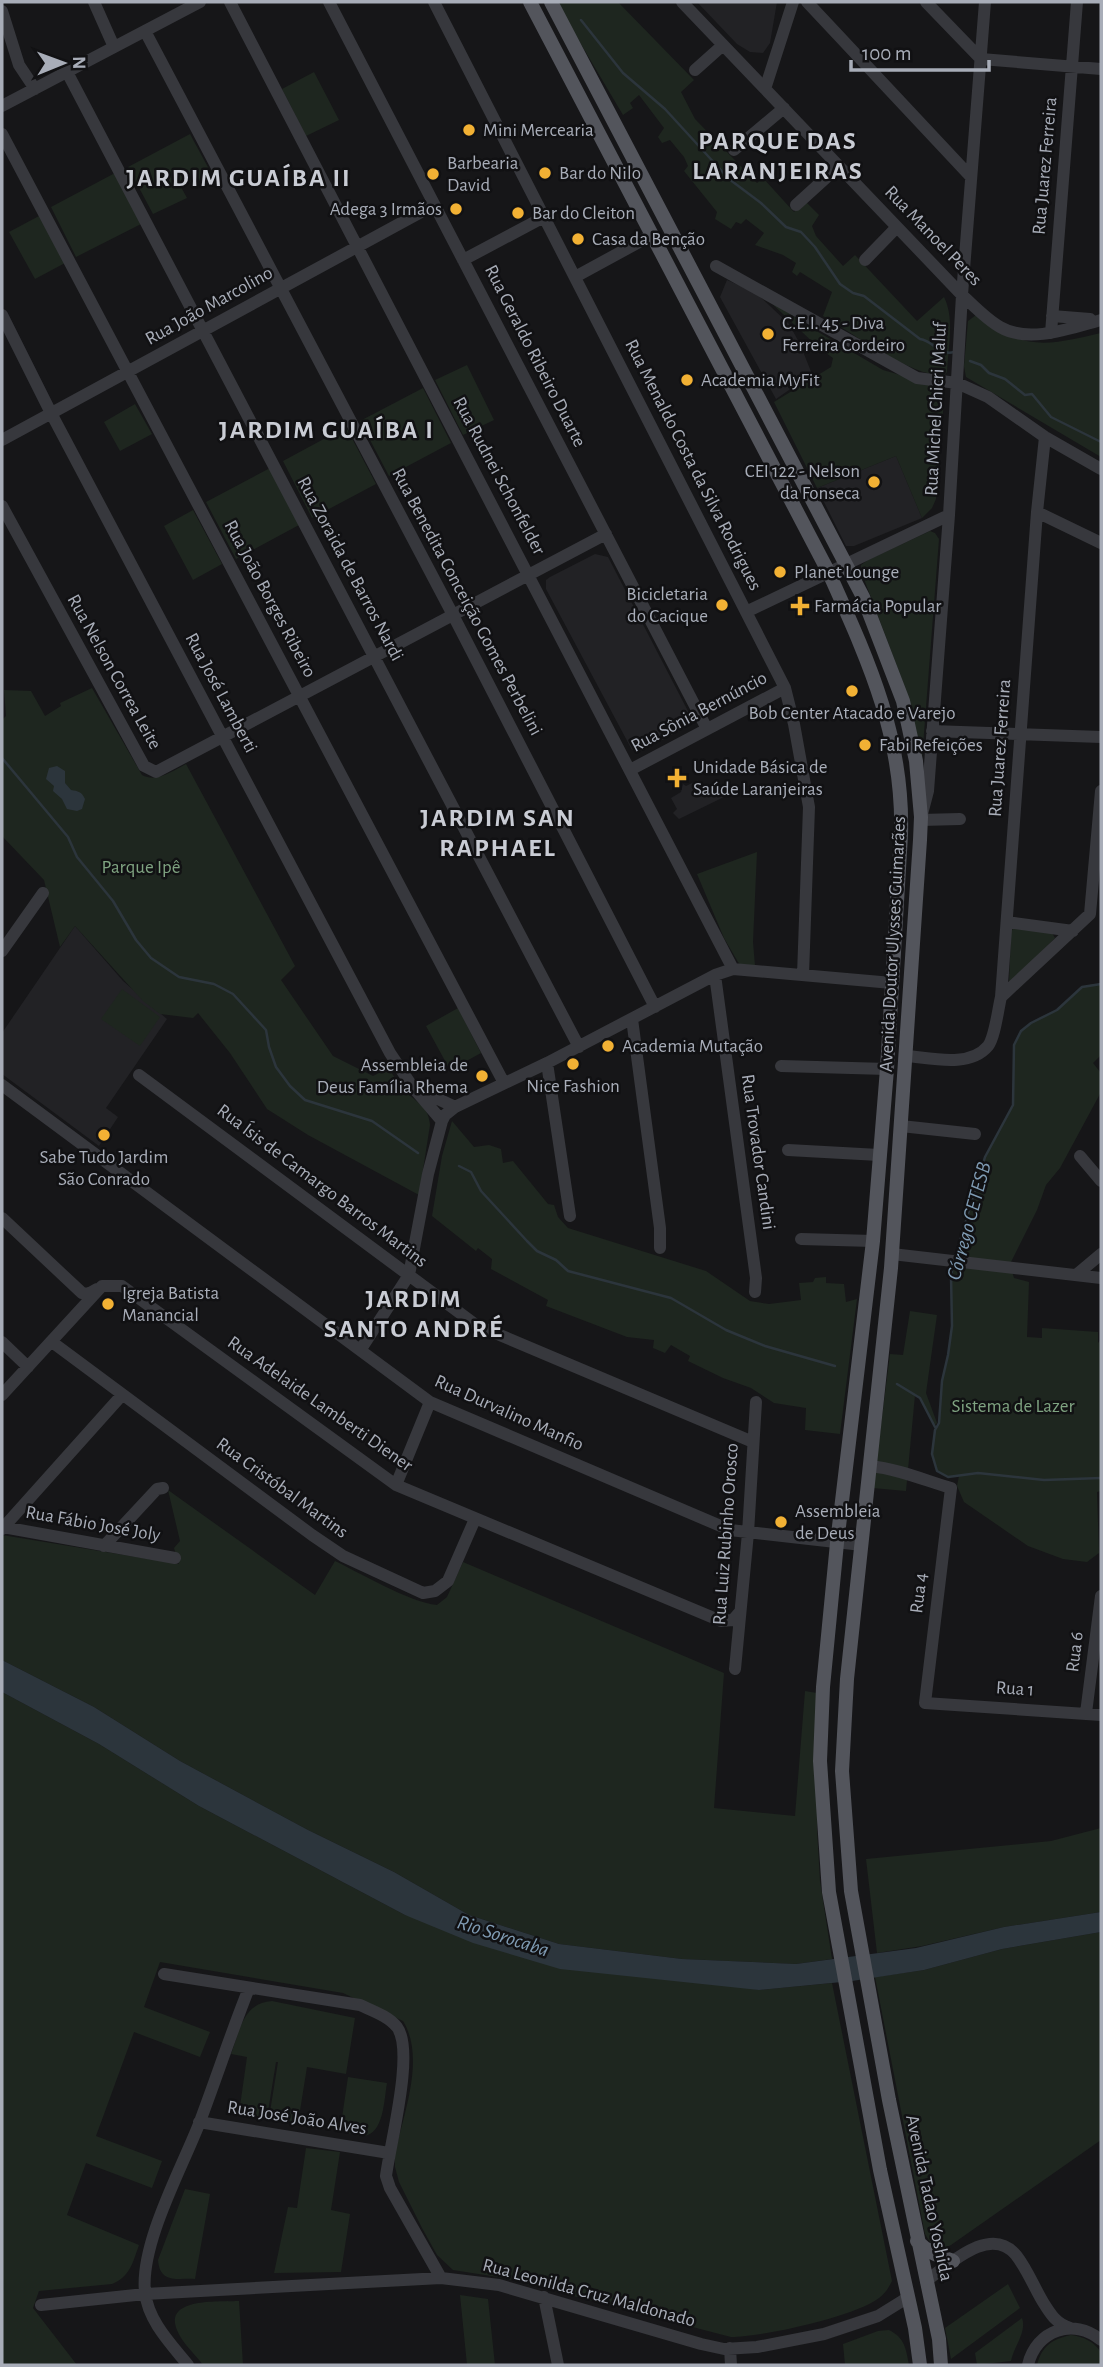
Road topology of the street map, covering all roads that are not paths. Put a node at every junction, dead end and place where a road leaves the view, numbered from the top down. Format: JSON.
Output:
{"nodes":[{"id":1,"x":94,"y":2,"type":"edge"},
{"id":2,"x":200,"y":2,"type":"edge"},
{"id":3,"x":230,"y":2,"type":"edge"},
{"id":4,"x":329,"y":2,"type":"edge"},
{"id":5,"x":434,"y":2,"type":"edge"},
{"id":6,"x":530,"y":2,"type":"edge"},
{"id":7,"x":551,"y":2,"type":"edge"},
{"id":8,"x":682,"y":2,"type":"edge"},
{"id":9,"x":793,"y":2,"type":"edge"},
{"id":10,"x":807,"y":2,"type":"edge"},
{"id":11,"x":926,"y":2,"type":"edge"},
{"id":12,"x":985,"y":2,"type":"edge"},
{"id":13,"x":1077,"y":2,"type":"edge"},
{"id":14,"x":2,"y":11,"type":"edge"},
{"id":15,"x":145,"y":31,"type":"junction"},
{"id":16,"x":723,"y":45,"type":"junction"},
{"id":17,"x":114,"y":47,"type":"junction"},
{"id":18,"x":981,"y":59,"type":"junction"},
{"id":19,"x":1072,"y":66,"type":"junction"},
{"id":20,"x":1101,"y":69,"type":"edge"},
{"id":21,"x":695,"y":70,"type":"dead end"},
{"id":22,"x":67,"y":72,"type":"junction"},
{"id":23,"x":35,"y":89,"type":"junction"},
{"id":24,"x":765,"y":89,"type":"junction"},
{"id":25,"x":2,"y":106,"type":"edge"},
{"id":26,"x":783,"y":108,"type":"junction"},
{"id":27,"x":2,"y":134,"type":"edge"},
{"id":28,"x":734,"y":150,"type":"dead end"},
{"id":29,"x":839,"y":166,"type":"junction"},
{"id":30,"x":971,"y":177,"type":"junction"},
{"id":31,"x":434,"y":205,"type":"junction"},
{"id":32,"x":796,"y":205,"type":"dead end"},
{"id":33,"x":544,"y":217,"type":"junction"},
{"id":34,"x":897,"y":227,"type":"junction"},
{"id":35,"x":652,"y":235,"type":"junction"},
{"id":36,"x":357,"y":247,"type":"junction"},
{"id":37,"x":463,"y":260,"type":"junction"},
{"id":38,"x":865,"y":260,"type":"dead end"},
{"id":39,"x":716,"y":266,"type":"dead end"},
{"id":40,"x":575,"y":277,"type":"junction"},
{"id":41,"x":281,"y":288,"type":"junction"},
{"id":42,"x":962,"y":295,"type":"junction"},
{"id":43,"x":2,"y":315,"type":"edge"},
{"id":44,"x":1052,"y":316,"type":"junction"},
{"id":45,"x":1101,"y":320,"type":"edge"},
{"id":46,"x":203,"y":331,"type":"junction"},
{"id":47,"x":1051,"y":332,"type":"junction"},
{"id":48,"x":128,"y":372,"type":"junction"},
{"id":49,"x":957,"y":383,"type":"junction"},
{"id":50,"x":51,"y":413,"type":"junction"},
{"id":51,"x":1045,"y":437,"type":"junction"},
{"id":52,"x":2,"y":440,"type":"edge"},
{"id":53,"x":1101,"y":470,"type":"edge"},
{"id":54,"x":2,"y":506,"type":"edge"},
{"id":55,"x":1037,"y":512,"type":"junction"},
{"id":56,"x":949,"y":515,"type":"junction"},
{"id":57,"x":606,"y":534,"type":"junction"},
{"id":58,"x":1101,"y":543,"type":"edge"},
{"id":59,"x":847,"y":564,"type":"junction"},
{"id":60,"x":829,"y":573,"type":"junction"},
{"id":61,"x":529,"y":575,"type":"junction"},
{"id":62,"x":748,"y":611,"type":"junction"},
{"id":63,"x":453,"y":615,"type":"junction"},
{"id":64,"x":374,"y":657,"type":"junction"},
{"id":65,"x":785,"y":688,"type":"junction"},
{"id":66,"x":300,"y":696,"type":"junction"},
{"id":67,"x":707,"y":729,"type":"junction"},
{"id":68,"x":932,"y":731,"type":"junction"},
{"id":69,"x":1020,"y":732,"type":"junction"},
{"id":70,"x":223,"y":737,"type":"junction"},
{"id":71,"x":1101,"y":737,"type":"edge"},
{"id":72,"x":630,"y":770,"type":"junction"},
{"id":73,"x":1101,"y":790,"type":"edge"},
{"id":74,"x":921,"y":818,"type":"junction"},
{"id":75,"x":960,"y":819,"type":"dead end"},
{"id":76,"x":43,"y":893,"type":"dead end"},
{"id":77,"x":1007,"y":922,"type":"junction"},
{"id":78,"x":1073,"y":931,"type":"junction"},
{"id":79,"x":2,"y":951,"type":"edge"},
{"id":80,"x":733,"y":969,"type":"junction"},
{"id":81,"x":715,"y":975,"type":"junction"},
{"id":82,"x":803,"y":975,"type":"junction"},
{"id":83,"x":892,"y":983,"type":"junction"},
{"id":84,"x":1002,"y":997,"type":"junction"},
{"id":85,"x":655,"y":1007,"type":"junction"},
{"id":86,"x":632,"y":1019,"type":"junction"},
{"id":87,"x":579,"y":1047,"type":"junction"},
{"id":88,"x":907,"y":1056,"type":"junction"},
{"id":89,"x":547,"y":1063,"type":"junction"},
{"id":90,"x":781,"y":1066,"type":"dead end"},
{"id":91,"x":887,"y":1069,"type":"junction"},
{"id":92,"x":139,"y":1074,"type":"dead end"},
{"id":93,"x":504,"y":1083,"type":"junction"},
{"id":94,"x":2,"y":1085,"type":"edge"},
{"id":95,"x":412,"y":1086,"type":"junction"},
{"id":96,"x":455,"y":1107,"type":"junction"},
{"id":97,"x":442,"y":1121,"type":"junction"},
{"id":98,"x":901,"y":1126,"type":"junction"},
{"id":99,"x":975,"y":1134,"type":"dead end"},
{"id":100,"x":788,"y":1150,"type":"dead end"},
{"id":101,"x":879,"y":1155,"type":"junction"},
{"id":102,"x":1080,"y":1156,"type":"dead end"},
{"id":103,"x":1101,"y":1181,"type":"edge"},
{"id":104,"x":570,"y":1216,"type":"dead end"},
{"id":105,"x":2,"y":1218,"type":"edge"},
{"id":106,"x":801,"y":1239,"type":"dead end"},
{"id":107,"x":873,"y":1241,"type":"junction"},
{"id":108,"x":660,"y":1248,"type":"dead end"},
{"id":109,"x":892,"y":1254,"type":"junction"},
{"id":110,"x":1101,"y":1254,"type":"edge"},
{"id":111,"x":871,"y":1258,"type":"junction"},
{"id":112,"x":409,"y":1275,"type":"junction"},
{"id":113,"x":1076,"y":1275,"type":"junction"},
{"id":114,"x":1101,"y":1278,"type":"edge"},
{"id":115,"x":70,"y":1282,"type":"junction"},
{"id":116,"x":102,"y":1286,"type":"junction"},
{"id":117,"x":754,"y":1292,"type":"dead end"},
{"id":118,"x":77,"y":1313,"type":"junction"},
{"id":119,"x":2,"y":1342,"type":"edge"},
{"id":120,"x":52,"y":1342,"type":"junction"},
{"id":121,"x":361,"y":1349,"type":"junction"},
{"id":122,"x":28,"y":1367,"type":"junction"},
{"id":123,"x":2,"y":1395,"type":"edge"},
{"id":124,"x":122,"y":1395,"type":"junction"},
{"id":125,"x":430,"y":1402,"type":"junction"},
{"id":126,"x":756,"y":1402,"type":"dead end"},
{"id":127,"x":753,"y":1442,"type":"junction"},
{"id":128,"x":870,"y":1466,"type":"junction"},
{"id":129,"x":396,"y":1485,"type":"junction"},
{"id":130,"x":163,"y":1488,"type":"dead end"},
{"id":131,"x":475,"y":1518,"type":"junction"},
{"id":132,"x":3,"y":1528,"type":"edge"},
{"id":133,"x":748,"y":1533,"type":"junction"},
{"id":134,"x":837,"y":1543,"type":"junction"},
{"id":135,"x":862,"y":1545,"type":"junction"},
{"id":136,"x":104,"y":1546,"type":"junction"},
{"id":137,"x":175,"y":1558,"type":"dead end"},
{"id":138,"x":1101,"y":1596,"type":"edge"},
{"id":139,"x":739,"y":1613,"type":"junction"},
{"id":140,"x":724,"y":1622,"type":"junction"},
{"id":141,"x":738,"y":1634,"type":"junction"},
{"id":142,"x":735,"y":1669,"type":"dead end"},
{"id":143,"x":925,"y":1703,"type":"joint"},
{"id":144,"x":1086,"y":1713,"type":"junction"},
{"id":145,"x":1101,"y":1715,"type":"edge"},
{"id":146,"x":843,"y":1777,"type":"joint"},
{"id":147,"x":164,"y":1974,"type":"dead end"},
{"id":148,"x":249,"y":1988,"type":"junction"},
{"id":149,"x":200,"y":2122,"type":"junction"},
{"id":150,"x":389,"y":2153,"type":"junction"},
{"id":151,"x":917,"y":2241,"type":"junction"},
{"id":152,"x":953,"y":2261,"type":"junction"},
{"id":153,"x":441,"y":2278,"type":"junction"},
{"id":154,"x":926,"y":2281,"type":"junction"},
{"id":155,"x":145,"y":2294,"type":"junction"},
{"id":156,"x":544,"y":2297,"type":"junction"},
{"id":157,"x":907,"y":2298,"type":"junction"},
{"id":158,"x":41,"y":2305,"type":"dead end"},
{"id":159,"x":1070,"y":2328,"type":"junction"},
{"id":160,"x":1101,"y":2340,"type":"edge"},
{"id":161,"x":730,"y":2348,"type":"junction"},
{"id":162,"x":188,"y":2365,"type":"edge"},
{"id":163,"x":558,"y":2365,"type":"edge"},
{"id":164,"x":732,"y":2365,"type":"edge"},
{"id":165,"x":920,"y":2365,"type":"edge"},
{"id":166,"x":941,"y":2365,"type":"edge"},
{"id":167,"x":1028,"y":2365,"type":"edge"}],
"edges":[{"from":1,"to":17,"type":"street"},
{"from":2,"to":15,"type":"street"},
{"from":3,"to":36,"type":"street","name":"Rua Rudnei Schonfelder"},
{"from":4,"to":31,"type":"street","name":"Rua Geraldo Ribeiro Duarte"},
{"from":5,"to":33,"type":"street","name":"Rua Menaldo Costa da Silva Rodrigues"},
{"from":6,"to":35,"type":"main road","name":"Avenida Doutor Ulysses Guimarães"},
{"from":7,"to":59,"type":"main road","name":"Avenida Doutor Ulysses Guimarães"},
{"from":8,"to":16,"type":"street","name":"Rua Manoel Peres"},
{"from":9,"to":24,"type":"street"},
{"from":10,"to":30,"type":"street"},
{"from":11,"to":18,"type":"street"},
{"from":12,"to":18,"type":"street","name":"Rua Michel Chicri Maluf"},
{"from":13,"to":19,"type":"street","name":"Rua Juarez Ferreira"},
{"from":14,"to":23,"type":"street"},
{"from":15,"to":17,"type":"street"},
{"from":15,"to":41,"type":"street","name":"Rua Benedita Conceição Gomes Perbelini"},
{"from":16,"to":21,"type":"street"},
{"from":16,"to":24,"type":"street","name":"Rua Manoel Peres"},
{"from":17,"to":22,"type":"street"},
{"from":18,"to":19,"type":"street"},
{"from":18,"to":30,"type":"street","name":"Rua Michel Chicri Maluf"},
{"from":19,"to":20,"type":"street"},
{"from":19,"to":44,"type":"street","name":"Rua Juarez Ferreira"},
{"from":22,"to":23,"type":"street"},
{"from":22,"to":46,"type":"street","name":"Rua Zoraida de Barros Nardi"},
{"from":23,"to":25,"type":"street"},
{"from":24,"to":26,"type":"street","name":"Rua Manoel Peres"},
{"from":26,"to":28,"type":"street"},
{"from":26,"to":29,"type":"street","name":"Rua Manoel Peres"},
{"from":27,"to":48,"type":"street","name":"Rua João Borges Ribeiro"},
{"from":29,"to":32,"type":"street"},
{"from":29,"to":34,"type":"street","name":"Rua Manoel Peres"},
{"from":30,"to":42,"type":"street","name":"Rua Michel Chicri Maluf"},
{"from":31,"to":36,"type":"street","name":"Rua João Marcolino"},
{"from":31,"to":37,"type":"street","name":"Rua Geraldo Ribeiro Duarte"},
{"from":33,"to":37,"type":"street"},
{"from":33,"to":40,"type":"street","name":"Rua Menaldo Costa da Silva Rodrigues"},
{"from":34,"to":38,"type":"street"},
{"from":34,"to":42,"type":"street","name":"Rua Manoel Peres"},
{"from":35,"to":40,"type":"street"},
{"from":35,"to":60,"type":"main road","name":"Avenida Doutor Ulysses Guimarães"},
{"from":36,"to":41,"type":"street","name":"Rua João Marcolino"},
{"from":36,"to":61,"type":"street","name":"Rua Rudnei Schonfelder"},
{"from":37,"to":57,"type":"street","name":"Rua Geraldo Ribeiro Duarte"},
{"from":39,"to":49,"type":"street"},
{"from":40,"to":62,"type":"street","name":"Rua Menaldo Costa da Silva Rodrigues"},
{"from":41,"to":46,"type":"street","name":"Rua João Marcolino"},
{"from":41,"to":63,"type":"street","name":"Rua Benedita Conceição Gomes Perbelini"},
{"from":42,"to":47,"type":"street","name":"Rua Manoel Peres"},
{"from":42,"to":49,"type":"street","name":"Rua Michel Chicri Maluf"},
{"from":43,"to":50,"type":"street","name":"Rua José Lamberti"},
{"from":44,"to":45,"type":"street","name":"Rua Manoel Peres"},
{"from":44,"to":47,"type":"street","name":"Rua Juarez Ferreira"},
{"from":45,"to":47,"type":"street","name":"Rua Manoel Peres"},
{"from":46,"to":48,"type":"street","name":"Rua João Marcolino"},
{"from":46,"to":64,"type":"street","name":"Rua Zoraida de Barros Nardi"},
{"from":48,"to":50,"type":"street","name":"Rua João Marcolino"},
{"from":48,"to":66,"type":"street","name":"Rua João Borges Ribeiro"},
{"from":49,"to":51,"type":"street"},
{"from":49,"to":56,"type":"street","name":"Rua Michel Chicri Maluf"},
{"from":50,"to":52,"type":"street","name":"Rua João Marcolino"},
{"from":50,"to":70,"type":"street","name":"Rua José Lamberti"},
{"from":51,"to":53,"type":"street"},
{"from":51,"to":55,"type":"street","name":"Rua Juarez Ferreira"},
{"from":54,"to":70,"type":"street","name":"Rua Nelson Correa Leite"},
{"from":55,"to":58,"type":"street"},
{"from":55,"to":69,"type":"street","name":"Rua Juarez Ferreira"},
{"from":56,"to":59,"type":"street"},
{"from":56,"to":68,"type":"street","name":"Rua Michel Chicri Maluf"},
{"from":57,"to":61,"type":"street","name":"Rua Nelson Correa Leite"},
{"from":57,"to":67,"type":"street","name":"Rua Geraldo Ribeiro Duarte"},
{"from":59,"to":60,"type":"street"},
{"from":59,"to":74,"type":"main road","name":"Avenida Doutor Ulysses Guimarães"},
{"from":60,"to":62,"type":"street"},
{"from":60,"to":83,"type":"main road","name":"Avenida Doutor Ulysses Guimarães"},
{"from":61,"to":63,"type":"street","name":"Rua Nelson Correa Leite"},
{"from":61,"to":72,"type":"street","name":"Rua Rudnei Schonfelder"},
{"from":62,"to":65,"type":"street","name":"Rua Menaldo Costa da Silva Rodrigues"},
{"from":63,"to":64,"type":"street","name":"Rua Nelson Correa Leite"},
{"from":63,"to":85,"type":"street","name":"Rua Benedita Conceição Gomes Perbelini"},
{"from":64,"to":66,"type":"street","name":"Rua Nelson Correa Leite"},
{"from":64,"to":87,"type":"street","name":"Rua Zoraida de Barros Nardi"},
{"from":65,"to":67,"type":"street","name":"Rua Sônia Bernúncio"},
{"from":65,"to":82,"type":"street","name":"Rua Menaldo Costa da Silva Rodrigues"},
{"from":66,"to":70,"type":"street","name":"Rua Nelson Correa Leite"},
{"from":66,"to":93,"type":"street","name":"Rua João Borges Ribeiro"},
{"from":67,"to":72,"type":"street","name":"Rua Sônia Bernúncio"},
{"from":68,"to":69,"type":"street"},
{"from":68,"to":74,"type":"street","name":"Rua Michel Chicri Maluf"},
{"from":69,"to":71,"type":"street"},
{"from":69,"to":77,"type":"street","name":"Rua Juarez Ferreira"},
{"from":70,"to":95,"type":"street","name":"Rua José Lamberti"},
{"from":72,"to":80,"type":"street","name":"Rua Rudnei Schonfelder"},
{"from":73,"to":78,"type":"street"},
{"from":74,"to":75,"type":"street"},
{"from":74,"to":88,"type":"main road","name":"Avenida Doutor Ulysses Guimarães"},
{"from":76,"to":79,"type":"street"},
{"from":77,"to":78,"type":"street"},
{"from":77,"to":84,"type":"street","name":"Rua Juarez Ferreira"},
{"from":78,"to":84,"type":"street"},
{"from":80,"to":81,"type":"street"},
{"from":80,"to":82,"type":"street"},
{"from":81,"to":85,"type":"street"},
{"from":81,"to":117,"type":"street","name":"Rua Trovador Candini"},
{"from":82,"to":83,"type":"street"},
{"from":83,"to":91,"type":"main road","name":"Avenida Doutor Ulysses Guimarães"},
{"from":84,"to":88,"type":"street","name":"Rua Juarez Ferreira"},
{"from":85,"to":86,"type":"street"},
{"from":86,"to":87,"type":"street"},
{"from":86,"to":108,"type":"street"},
{"from":87,"to":89,"type":"street"},
{"from":88,"to":98,"type":"main road","name":"Avenida Doutor Ulysses Guimarães"},
{"from":89,"to":93,"type":"street"},
{"from":89,"to":104,"type":"street"},
{"from":90,"to":91,"type":"street"},
{"from":91,"to":101,"type":"main road","name":"Avenida Doutor Ulysses Guimarães"},
{"from":92,"to":112,"type":"street","name":"Rua Ísis de Camargo Barros Martins"},
{"from":93,"to":96,"type":"street"},
{"from":94,"to":121,"type":"street","name":"Rua Durvalino Manfio"},
{"from":95,"to":96,"type":"street"},
{"from":95,"to":97,"type":"street","name":"Rua José Lamberti"},
{"from":96,"to":97,"type":"street"},
{"from":97,"to":112,"type":"street"},
{"from":98,"to":99,"type":"street"},
{"from":98,"to":109,"type":"main road","name":"Avenida Doutor Ulysses Guimarães"},
{"from":100,"to":101,"type":"street"},
{"from":101,"to":107,"type":"main road","name":"Avenida Doutor Ulysses Guimarães"},
{"from":102,"to":103,"type":"street"},
{"from":105,"to":115,"type":"street"},
{"from":106,"to":107,"type":"street"},
{"from":107,"to":111,"type":"main road","name":"Avenida Doutor Ulysses Guimarães"},
{"from":109,"to":111,"type":"main road"},
{"from":109,"to":113,"type":"street"},
{"from":109,"to":128,"type":"main road","name":"Avenida Doutor Ulysses Guimarães"},
{"from":110,"to":113,"type":"street"},
{"from":111,"to":134,"type":"main road","name":"Avenida Doutor Ulysses Guimarães"},
{"from":112,"to":121,"type":"street"},
{"from":112,"to":127,"type":"street","name":"Rua Ísis de Camargo Barros Martins"},
{"from":113,"to":114,"type":"street"},
{"from":115,"to":116,"type":"street","name":"Rua Adelaide Lamberti Diener"},
{"from":115,"to":118,"type":"street"},
{"from":116,"to":118,"type":"street"},
{"from":116,"to":129,"type":"street","name":"Rua Adelaide Lamberti Diener"},
{"from":118,"to":120,"type":"street"},
{"from":119,"to":122,"type":"street"},
{"from":120,"to":122,"type":"street"},
{"from":120,"to":124,"type":"street","name":"Rua Cristóbal Martins"},
{"from":121,"to":125,"type":"street","name":"Rua Durvalino Manfio"},
{"from":122,"to":123,"type":"street"},
{"from":124,"to":131,"type":"street","name":"Rua Cristóbal Martins"},
{"from":124,"to":132,"type":"street"},
{"from":125,"to":129,"type":"street"},
{"from":125,"to":133,"type":"street","name":"Rua Durvalino Manfio"},
{"from":126,"to":127,"type":"street","name":"Rua Luiz Rubinho Orosco"},
{"from":127,"to":133,"type":"street","name":"Rua Luiz Rubinho Orosco"},
{"from":128,"to":135,"type":"main road","name":"Avenida Doutor Ulysses Guimarães"},
{"from":128,"to":143,"type":"street","name":"Rua 4"},
{"from":129,"to":131,"type":"street","name":"Rua Adelaide Lamberti Diener"},
{"from":130,"to":136,"type":"street"},
{"from":131,"to":140,"type":"street","name":"Rua Adelaide Lamberti Diener"},
{"from":132,"to":136,"type":"street","name":"Rua Fábio José Joly"},
{"from":133,"to":134,"type":"street","name":"Rua Durvalino Manfio"},
{"from":133,"to":139,"type":"street","name":"Rua Luiz Rubinho Orosco"},
{"from":134,"to":135,"type":"street"},
{"from":134,"to":157,"type":"main road","name":"Avenida Doutor Ulysses Guimarães"},
{"from":135,"to":146,"type":"main road","name":"Avenida Doutor Ulysses Guimarães"},
{"from":136,"to":137,"type":"street","name":"Rua Fábio José Joly"},
{"from":138,"to":144,"type":"street","name":"Rua 6"},
{"from":139,"to":140,"type":"street"},
{"from":139,"to":141,"type":"street","name":"Rua Luiz Rubinho Orosco"},
{"from":140,"to":141,"type":"street","name":"Rua Adelaide Lamberti Diener"},
{"from":141,"to":142,"type":"street","name":"Rua Luiz Rubinho Orosco"},
{"from":143,"to":144,"type":"street","name":"Rua 1"},
{"from":144,"to":145,"type":"street","name":"Rua 1"},
{"from":146,"to":151,"type":"main road","name":"Avenida Tadao Yoshida"},
{"from":147,"to":148,"type":"street"},
{"from":148,"to":149,"type":"street"},
{"from":148,"to":150,"type":"street"},
{"from":149,"to":150,"type":"street","name":"Rua José João Alves"},
{"from":149,"to":155,"type":"street"},
{"from":150,"to":153,"type":"street"},
{"from":151,"to":152,"type":"main road"},
{"from":151,"to":154,"type":"main road","name":"Avenida Tadao Yoshida"},
{"from":152,"to":154,"type":"street"},
{"from":152,"to":159,"type":"street"},
{"from":153,"to":155,"type":"street","name":"Rua Leonilda Cruz Maldonado"},
{"from":153,"to":156,"type":"street","name":"Rua Leonilda Cruz Maldonado"},
{"from":154,"to":157,"type":"main road"},
{"from":154,"to":166,"type":"main road","name":"Avenida Tadao Yoshida"},
{"from":155,"to":158,"type":"street","name":"Rua Leonilda Cruz Maldonado"},
{"from":155,"to":162,"type":"street"},
{"from":156,"to":161,"type":"street","name":"Rua Leonilda Cruz Maldonado"},
{"from":156,"to":163,"type":"street"},
{"from":157,"to":161,"type":"street","name":"Rua Leonilda Cruz Maldonado"},
{"from":157,"to":165,"type":"main road"},
{"from":159,"to":160,"type":"street"},
{"from":159,"to":167,"type":"street"},
{"from":161,"to":164,"type":"street"}]}
